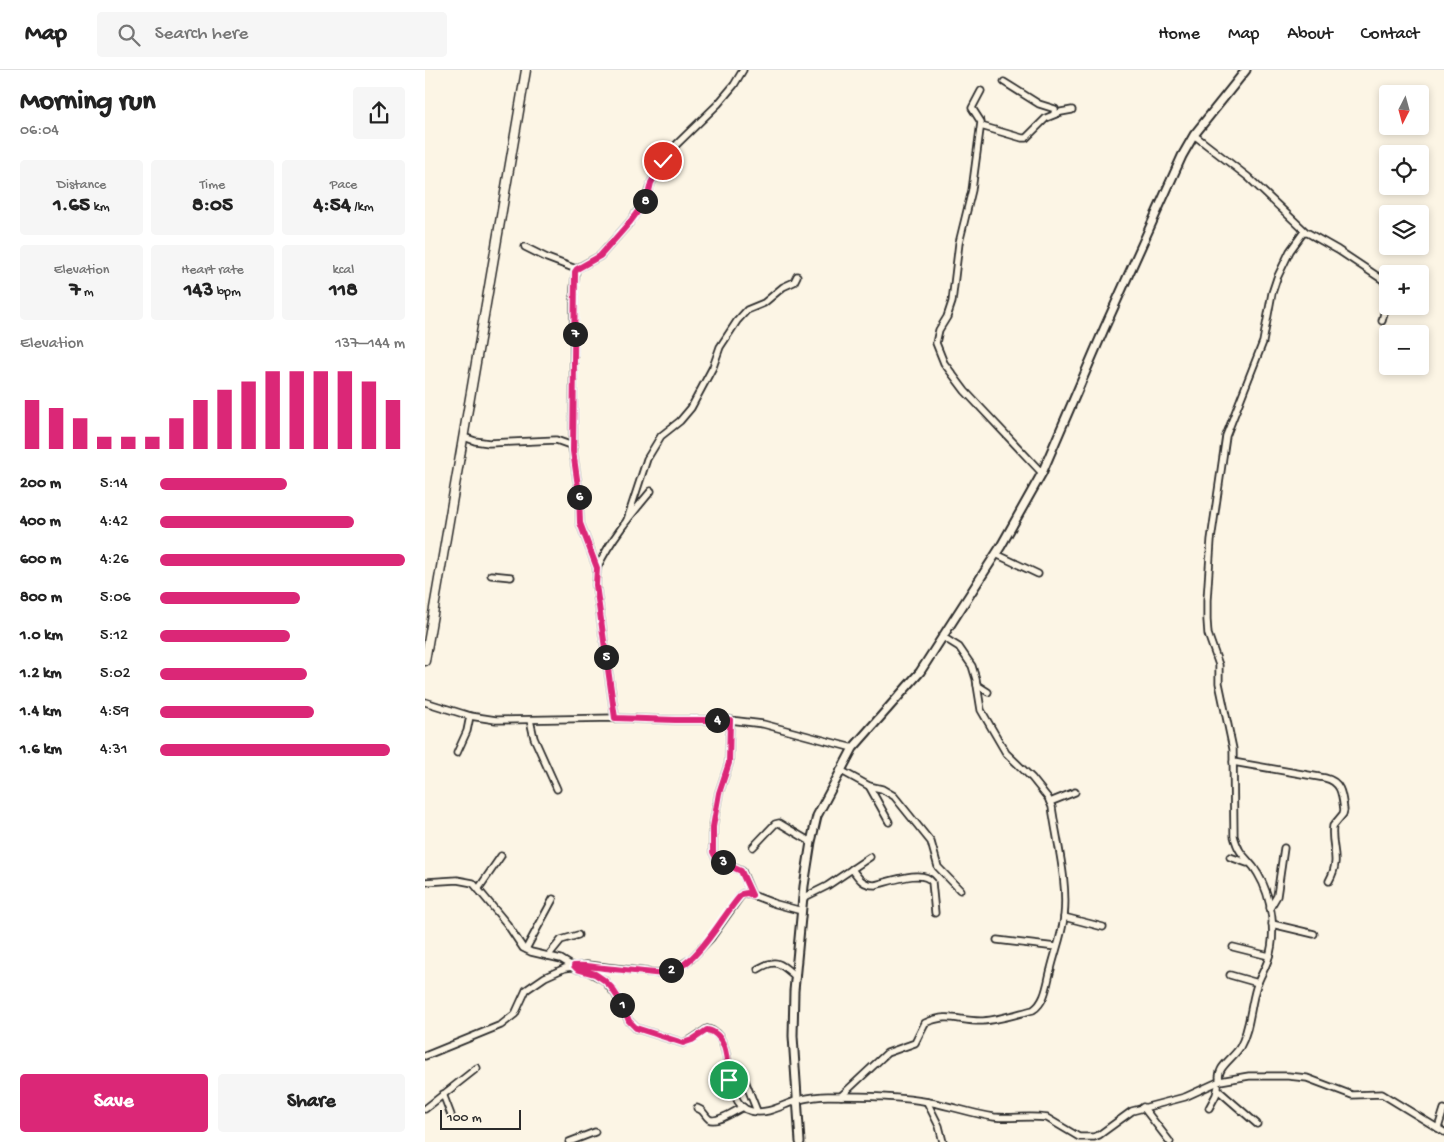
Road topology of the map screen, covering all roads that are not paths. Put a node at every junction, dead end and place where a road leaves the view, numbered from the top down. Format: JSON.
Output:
{"nodes":[{"id":1,"x":526,"y":70,"type":"edge"},
{"id":2,"x":743,"y":70,"type":"edge"},
{"id":3,"x":1246,"y":70,"type":"edge"},
{"id":4,"x":1004,"y":82,"type":"dead end"},
{"id":5,"x":981,"y":91,"type":"dead end"},
{"id":6,"x":1072,"y":110,"type":"dead end"},
{"id":7,"x":1054,"y":114,"type":"junction"},
{"id":8,"x":981,"y":126,"type":"junction"},
{"id":9,"x":1194,"y":135,"type":"junction"},
{"id":10,"x":1306,"y":232,"type":"junction"},
{"id":11,"x":525,"y":247,"type":"dead end"},
{"id":12,"x":577,"y":269,"type":"junction"},
{"id":13,"x":797,"y":276,"type":"dead end"},
{"id":14,"x":1379,"y":277,"type":"edge"},
{"id":15,"x":1384,"y":315,"type":"edge"},
{"id":16,"x":1382,"y":321,"type":"dead end"},
{"id":17,"x":463,"y":437,"type":"junction"},
{"id":18,"x":572,"y":447,"type":"junction"},
{"id":19,"x":1042,"y":473,"type":"junction"},
{"id":20,"x":651,"y":491,"type":"dead end"},
{"id":21,"x":627,"y":520,"type":"junction"},
{"id":22,"x":996,"y":554,"type":"junction"},
{"id":23,"x":597,"y":568,"type":"junction"},
{"id":24,"x":1038,"y":574,"type":"dead end"},
{"id":25,"x":491,"y":575,"type":"dead end"},
{"id":26,"x":511,"y":577,"type":"dead end"},
{"id":27,"x":943,"y":637,"type":"junction"},
{"id":28,"x":425,"y":661,"type":"edge"},
{"id":29,"x":977,"y":685,"type":"junction"},
{"id":30,"x":989,"y":692,"type":"dead end"},
{"id":31,"x":425,"y":702,"type":"edge"},
{"id":32,"x":470,"y":716,"type":"junction"},
{"id":33,"x":615,"y":718,"type":"junction"},
{"id":34,"x":530,"y":720,"type":"junction"},
{"id":35,"x":730,"y":720,"type":"junction"},
{"id":36,"x":853,"y":748,"type":"junction"},
{"id":37,"x":457,"y":753,"type":"dead end"},
{"id":38,"x":1233,"y":762,"type":"junction"},
{"id":39,"x":840,"y":770,"type":"junction"},
{"id":40,"x":869,"y":786,"type":"junction"},
{"id":41,"x":557,"y":789,"type":"dead end"},
{"id":42,"x":1075,"y":792,"type":"dead end"},
{"id":43,"x":1050,"y":802,"type":"junction"},
{"id":44,"x":889,"y":822,"type":"dead end"},
{"id":45,"x":811,"y":842,"type":"junction"},
{"id":46,"x":753,"y":847,"type":"dead end"},
{"id":47,"x":1284,"y":848,"type":"dead end"},
{"id":48,"x":501,"y":856,"type":"dead end"},
{"id":49,"x":870,"y":857,"type":"dead end"},
{"id":50,"x":1230,"y":857,"type":"dead end"},
{"id":51,"x":1251,"y":865,"type":"junction"},
{"id":52,"x":853,"y":869,"type":"junction"},
{"id":53,"x":1329,"y":880,"type":"dead end"},
{"id":54,"x":425,"y":882,"type":"edge"},
{"id":55,"x":479,"y":888,"type":"junction"},
{"id":56,"x":960,"y":890,"type":"dead end"},
{"id":57,"x":752,"y":895,"type":"junction"},
{"id":58,"x":553,"y":898,"type":"dead end"},
{"id":59,"x":803,"y":898,"type":"junction"},
{"id":60,"x":1270,"y":908,"type":"junction"},
{"id":61,"x":801,"y":911,"type":"junction"},
{"id":62,"x":935,"y":913,"type":"dead end"},
{"id":63,"x":1064,"y":917,"type":"junction"},
{"id":64,"x":1272,"y":924,"type":"junction"},
{"id":65,"x":1103,"y":926,"type":"dead end"},
{"id":66,"x":1314,"y":934,"type":"dead end"},
{"id":67,"x":578,"y":935,"type":"dead end"},
{"id":68,"x":997,"y":940,"type":"dead end"},
{"id":69,"x":1056,"y":947,"type":"junction"},
{"id":70,"x":1233,"y":947,"type":"dead end"},
{"id":71,"x":526,"y":950,"type":"junction"},
{"id":72,"x":548,"y":956,"type":"junction"},
{"id":73,"x":1269,"y":956,"type":"junction"},
{"id":74,"x":574,"y":966,"type":"junction"},
{"id":75,"x":758,"y":969,"type":"dead end"},
{"id":76,"x":1230,"y":975,"type":"dead end"},
{"id":77,"x":796,"y":977,"type":"junction"},
{"id":78,"x":1258,"y":983,"type":"junction"},
{"id":79,"x":425,"y":1056,"type":"edge"},
{"id":80,"x":477,"y":1068,"type":"dead end"},
{"id":81,"x":744,"y":1078,"type":"dead end"},
{"id":82,"x":1219,"y":1081,"type":"junction"},
{"id":83,"x":1217,"y":1090,"type":"junction"},
{"id":84,"x":443,"y":1094,"type":"junction"},
{"id":85,"x":841,"y":1096,"type":"junction"},
{"id":86,"x":798,"y":1100,"type":"junction"},
{"id":87,"x":927,"y":1102,"type":"junction"},
{"id":88,"x":743,"y":1107,"type":"junction"},
{"id":89,"x":1143,"y":1107,"type":"junction"},
{"id":90,"x":425,"y":1108,"type":"edge"},
{"id":91,"x":697,"y":1108,"type":"dead end"},
{"id":92,"x":1209,"y":1108,"type":"dead end"},
{"id":93,"x":1444,"y":1109,"type":"edge"},
{"id":94,"x":757,"y":1111,"type":"junction"},
{"id":95,"x":451,"y":1116,"type":"dead end"},
{"id":96,"x":1257,"y":1124,"type":"dead end"},
{"id":97,"x":1441,"y":1130,"type":"edge"},
{"id":98,"x":595,"y":1132,"type":"dead end"},
{"id":99,"x":569,"y":1142,"type":"edge"},
{"id":100,"x":800,"y":1142,"type":"edge"},
{"id":101,"x":943,"y":1142,"type":"edge"},
{"id":102,"x":1170,"y":1142,"type":"edge"}],
"edges":[{"from":1,"to":17,"type":"main road"},
{"from":2,"to":12,"type":"street"},
{"from":3,"to":9,"type":"street"},
{"from":4,"to":7,"type":"street"},
{"from":5,"to":8,"type":"street"},
{"from":6,"to":7,"type":"street"},
{"from":7,"to":8,"type":"street"},
{"from":8,"to":19,"type":"street"},
{"from":9,"to":10,"type":"street"},
{"from":9,"to":19,"type":"street"},
{"from":10,"to":14,"type":"street"},
{"from":10,"to":38,"type":"street"},
{"from":11,"to":12,"type":"street"},
{"from":12,"to":18,"type":"street"},
{"from":13,"to":21,"type":"street"},
{"from":15,"to":16,"type":"street"},
{"from":17,"to":18,"type":"street"},
{"from":17,"to":28,"type":"main road"},
{"from":18,"to":23,"type":"street"},
{"from":19,"to":22,"type":"street"},
{"from":20,"to":21,"type":"street"},
{"from":21,"to":23,"type":"street"},
{"from":22,"to":24,"type":"street"},
{"from":22,"to":27,"type":"street"},
{"from":23,"to":33,"type":"street"},
{"from":25,"to":26,"type":"street"},
{"from":27,"to":29,"type":"street"},
{"from":27,"to":36,"type":"street"},
{"from":29,"to":30,"type":"street"},
{"from":29,"to":43,"type":"street"},
{"from":31,"to":32,"type":"street"},
{"from":32,"to":34,"type":"street"},
{"from":32,"to":37,"type":"street"},
{"from":33,"to":34,"type":"street"},
{"from":33,"to":35,"type":"street"},
{"from":34,"to":41,"type":"street"},
{"from":35,"to":36,"type":"street"},
{"from":35,"to":57,"type":"street"},
{"from":36,"to":39,"type":"street"},
{"from":38,"to":51,"type":"street"},
{"from":38,"to":53,"type":"street"},
{"from":39,"to":40,"type":"street"},
{"from":39,"to":45,"type":"street"},
{"from":40,"to":44,"type":"street"},
{"from":40,"to":56,"type":"street"},
{"from":42,"to":43,"type":"street"},
{"from":43,"to":63,"type":"street"},
{"from":45,"to":46,"type":"street"},
{"from":45,"to":59,"type":"street"},
{"from":47,"to":60,"type":"street"},
{"from":48,"to":55,"type":"street"},
{"from":49,"to":52,"type":"street"},
{"from":50,"to":51,"type":"street"},
{"from":51,"to":60,"type":"street"},
{"from":52,"to":59,"type":"street"},
{"from":52,"to":62,"type":"street"},
{"from":54,"to":55,"type":"street"},
{"from":55,"to":71,"type":"street"},
{"from":57,"to":61,"type":"street"},
{"from":57,"to":74,"type":"street"},
{"from":58,"to":71,"type":"street"},
{"from":59,"to":61,"type":"street"},
{"from":60,"to":64,"type":"street"},
{"from":61,"to":77,"type":"street"},
{"from":63,"to":65,"type":"street"},
{"from":63,"to":69,"type":"street"},
{"from":64,"to":66,"type":"street"},
{"from":64,"to":73,"type":"street"},
{"from":67,"to":72,"type":"street"},
{"from":68,"to":69,"type":"street"},
{"from":69,"to":85,"type":"street"},
{"from":70,"to":73,"type":"street"},
{"from":71,"to":72,"type":"street"},
{"from":72,"to":74,"type":"street"},
{"from":73,"to":78,"type":"street"},
{"from":74,"to":79,"type":"street"},
{"from":74,"to":88,"type":"street"},
{"from":75,"to":77,"type":"street"},
{"from":76,"to":78,"type":"street"},
{"from":77,"to":86,"type":"street"},
{"from":78,"to":82,"type":"street"},
{"from":80,"to":84,"type":"street"},
{"from":81,"to":94,"type":"street"},
{"from":82,"to":83,"type":"street"},
{"from":82,"to":89,"type":"street"},
{"from":82,"to":97,"type":"street"},
{"from":83,"to":92,"type":"street"},
{"from":83,"to":96,"type":"street"},
{"from":84,"to":90,"type":"street"},
{"from":84,"to":95,"type":"street"},
{"from":85,"to":86,"type":"street"},
{"from":85,"to":87,"type":"street"},
{"from":86,"to":94,"type":"street"},
{"from":86,"to":100,"type":"street"},
{"from":87,"to":89,"type":"street"},
{"from":87,"to":101,"type":"street"},
{"from":88,"to":91,"type":"street"},
{"from":88,"to":94,"type":"street"},
{"from":89,"to":102,"type":"street"},
{"from":93,"to":97,"type":"street"},
{"from":98,"to":99,"type":"street"}]}
